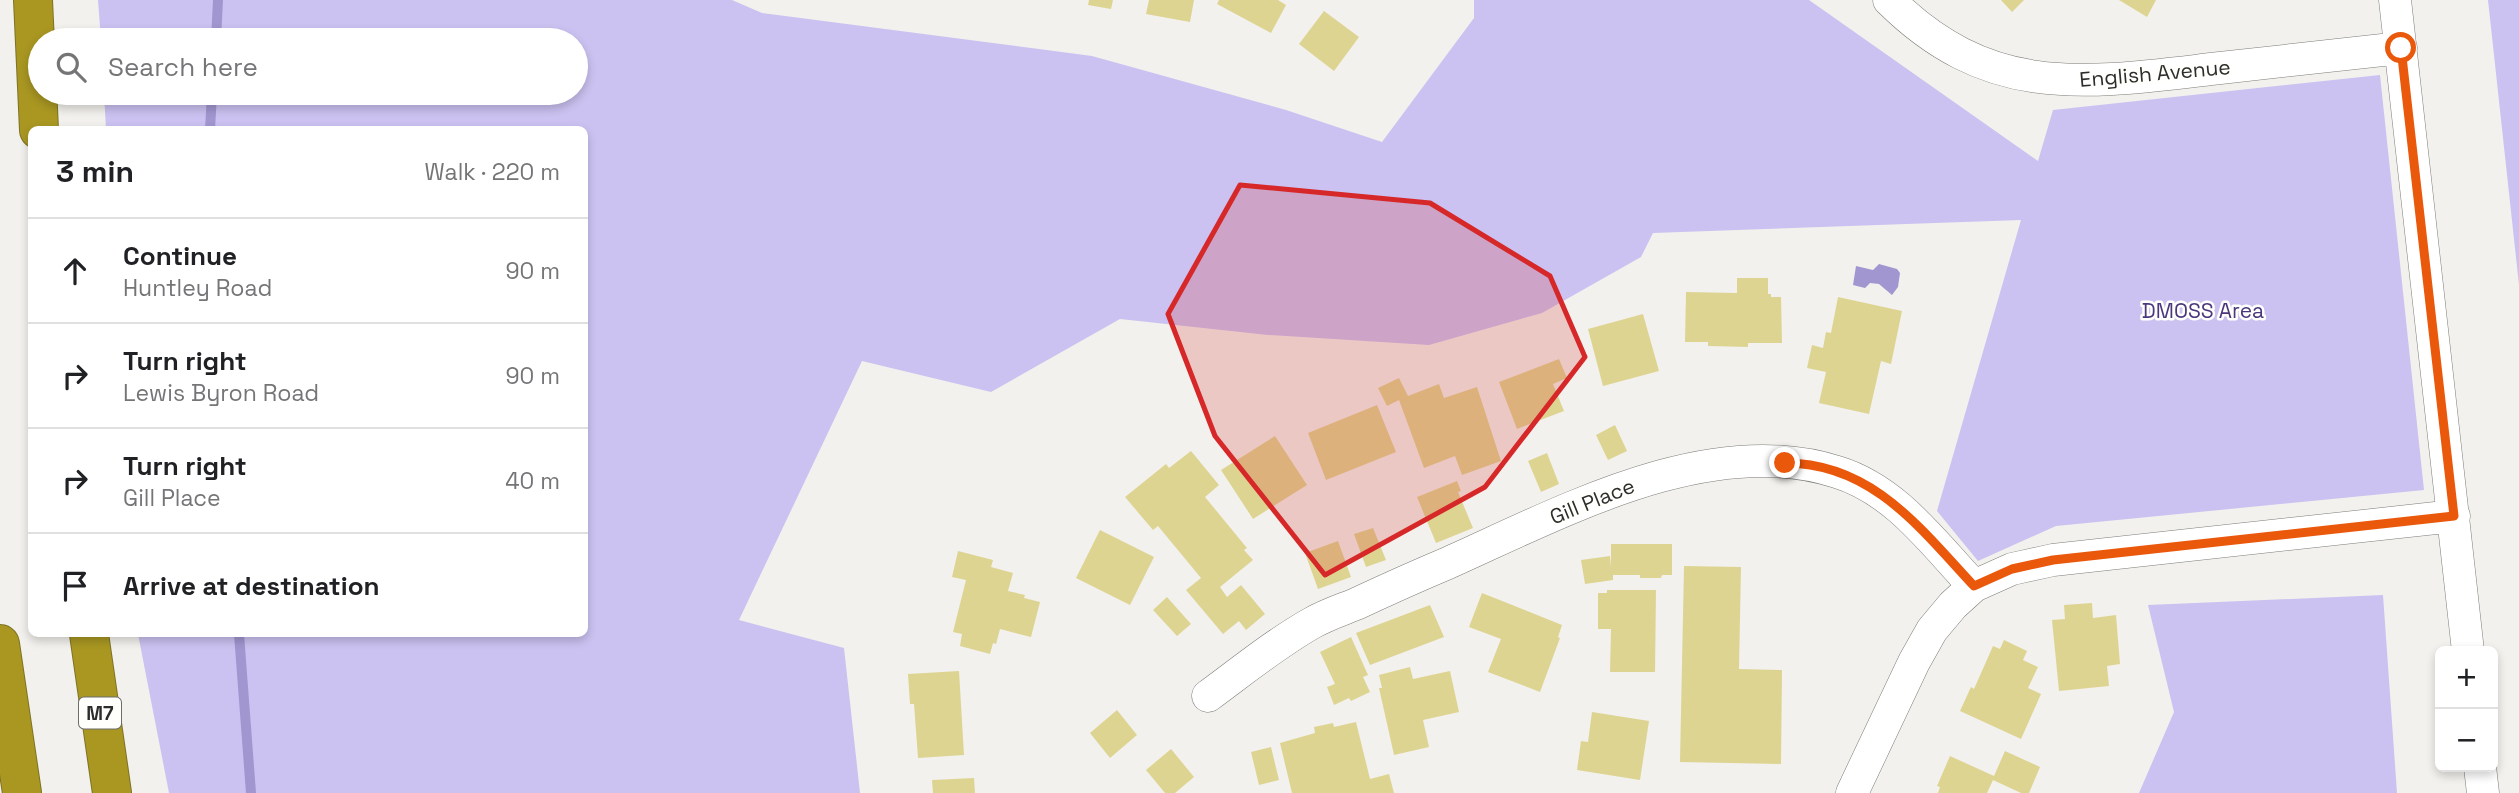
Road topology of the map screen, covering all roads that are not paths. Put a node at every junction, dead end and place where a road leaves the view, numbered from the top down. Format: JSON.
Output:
{"nodes":[{"id":1,"x":33,"y":0,"type":"edge"},
{"id":2,"x":1889,"y":0,"type":"edge"},
{"id":3,"x":2395,"y":0,"type":"edge"},
{"id":4,"x":34,"y":28,"type":"edge"},
{"id":5,"x":2401,"y":48,"type":"junction"},
{"id":6,"x":38,"y":105,"type":"edge"},
{"id":7,"x":39,"y":126,"type":"edge"},
{"id":8,"x":2454,"y":516,"type":"junction"},
{"id":9,"x":1974,"y":586,"type":"junction"},
{"id":10,"x":89,"y":637,"type":"edge"},
{"id":11,"x":0,"y":644,"type":"edge"},
{"id":12,"x":2467,"y":646,"type":"edge"},
{"id":13,"x":1208,"y":696,"type":"dead end"},
{"id":14,"x":2481,"y":772,"type":"edge"},
{"id":15,"x":22,"y":793,"type":"edge"},
{"id":16,"x":111,"y":793,"type":"edge"},
{"id":17,"x":1852,"y":793,"type":"edge"},
{"id":18,"x":2483,"y":793,"type":"edge"}],
"edges":[{"from":1,"to":4,"type":"highway"},
{"from":2,"to":5,"type":"street","name":"English Avenue"},
{"from":3,"to":5,"type":"street"},
{"from":5,"to":8,"type":"street"},
{"from":6,"to":7,"type":"highway"},
{"from":8,"to":9,"type":"street"},
{"from":8,"to":12,"type":"street"},
{"from":9,"to":13,"type":"street","name":"Gill Place"},
{"from":9,"to":17,"type":"street"},
{"from":10,"to":16,"type":"highway","number":"M7"},
{"from":11,"to":15,"type":"highway"},
{"from":14,"to":18,"type":"street"}]}
